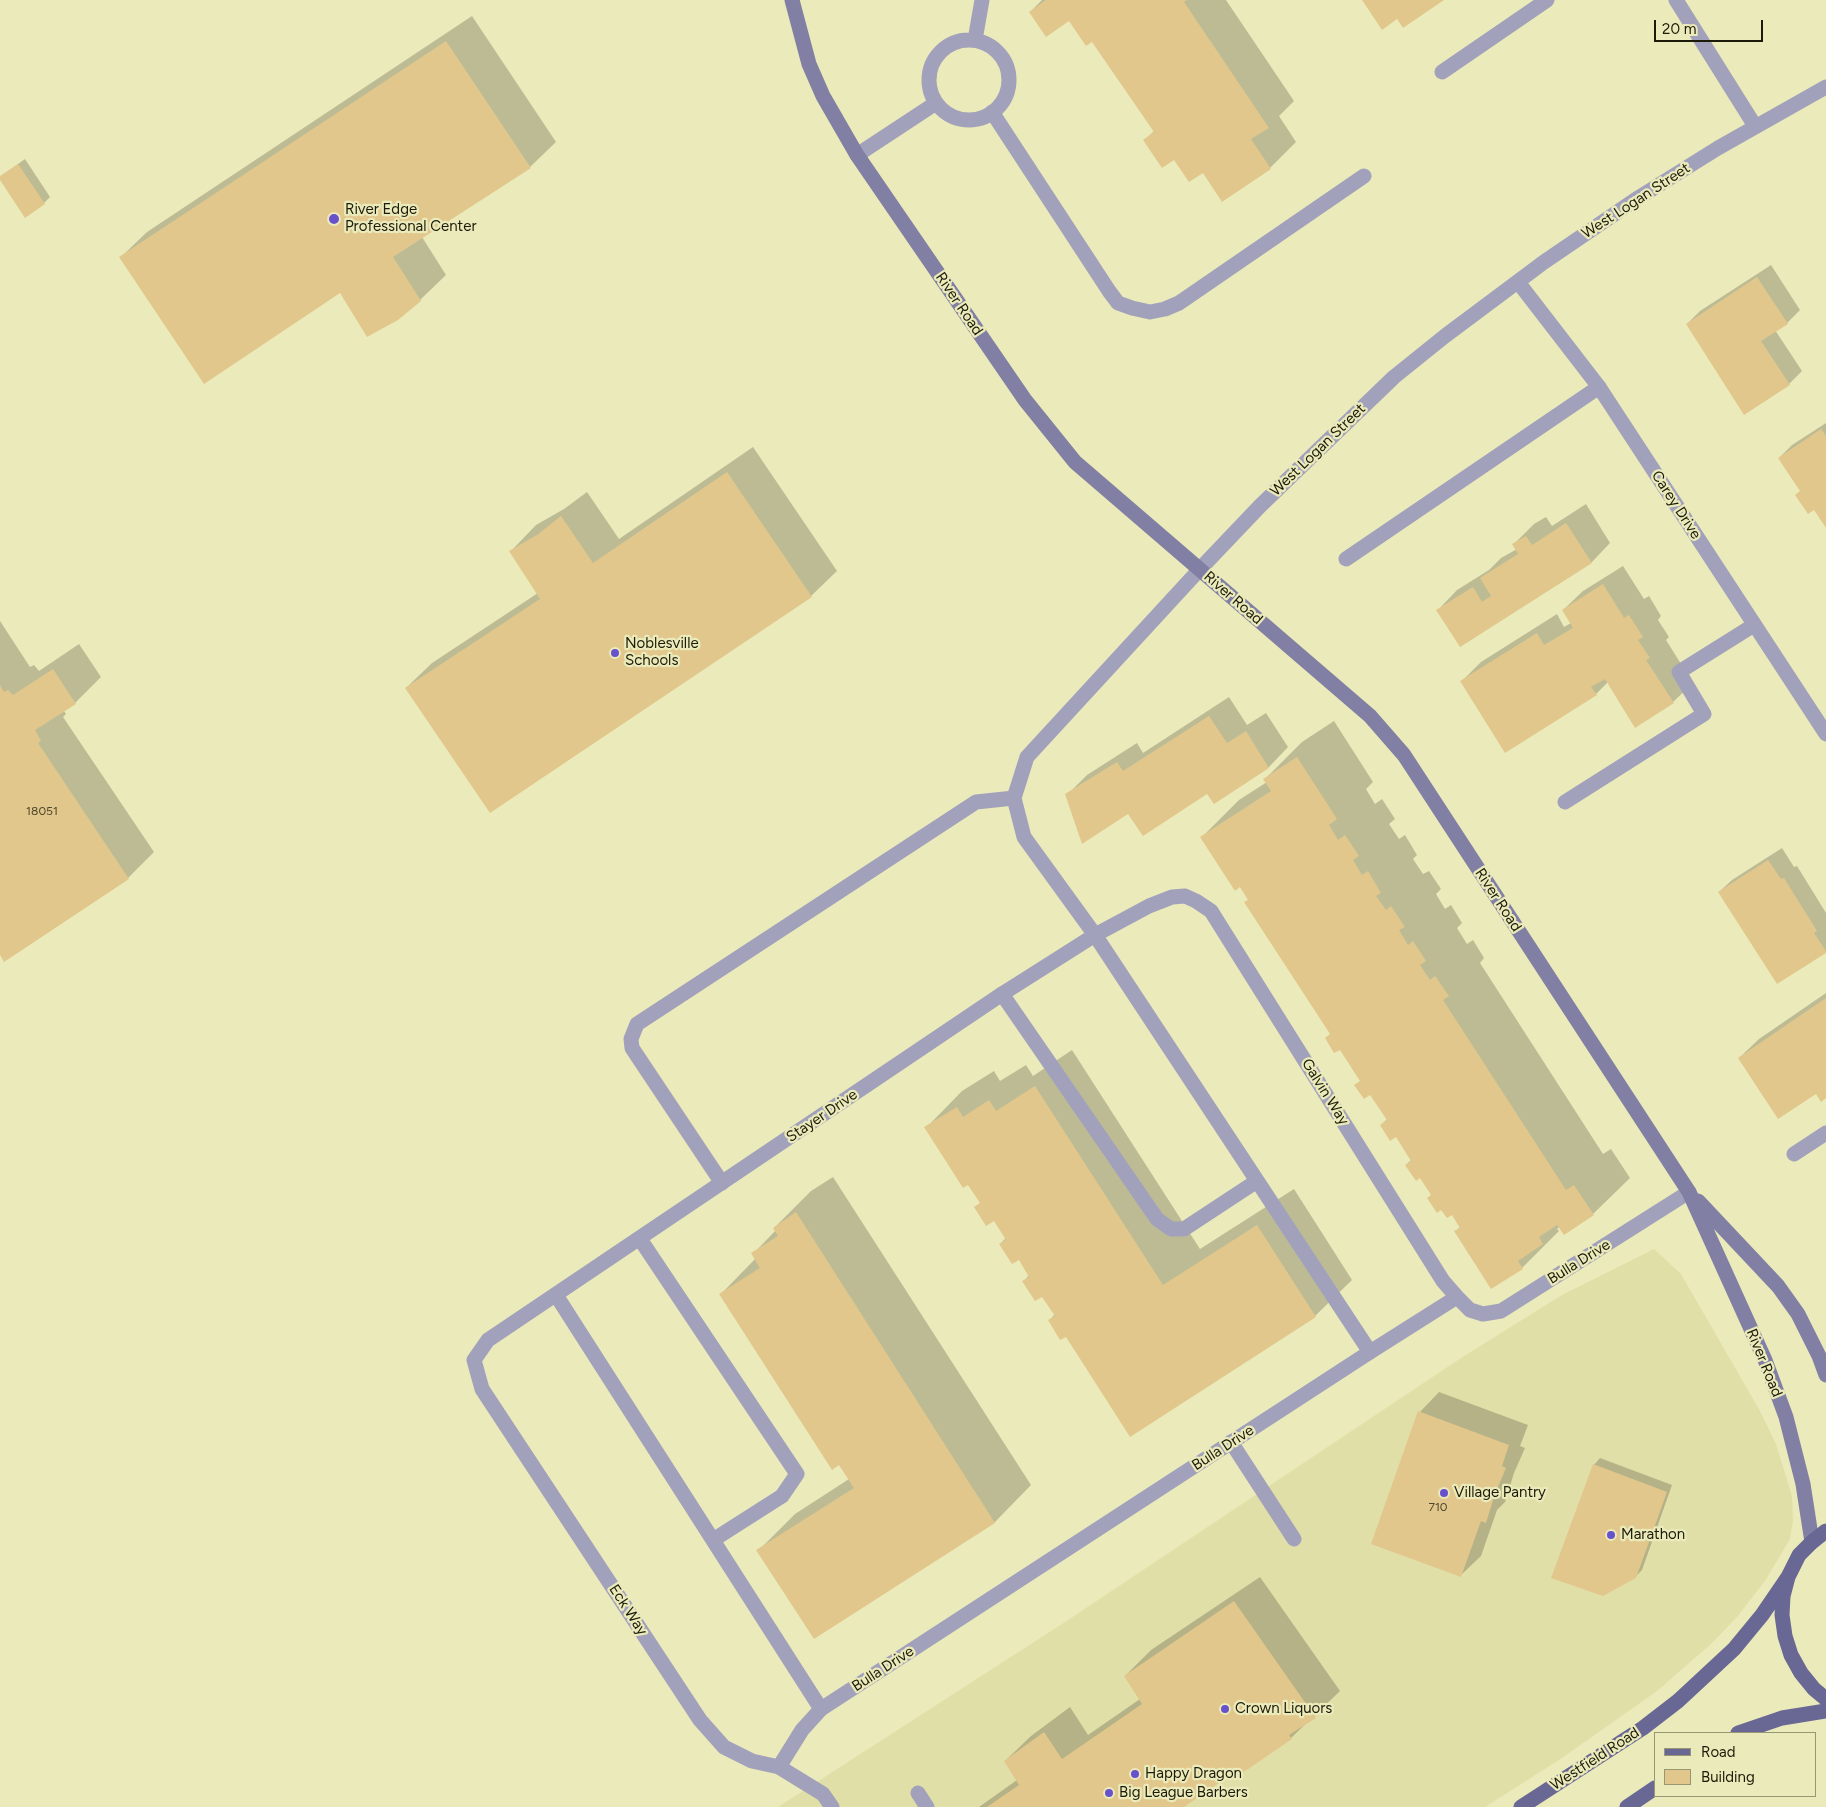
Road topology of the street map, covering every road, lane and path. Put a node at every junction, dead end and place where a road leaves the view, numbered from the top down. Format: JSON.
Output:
{"nodes":[{"id":1,"x":792,"y":0,"type":"edge"},
{"id":2,"x":982,"y":0,"type":"edge"},
{"id":3,"x":1547,"y":0,"type":"edge"},
{"id":4,"x":1676,"y":0,"type":"edge"},
{"id":5,"x":975,"y":40,"type":"junction"},
{"id":6,"x":1442,"y":72,"type":"dead end"},
{"id":7,"x":1826,"y":87,"type":"edge"},
{"id":8,"x":936,"y":103,"type":"junction"},
{"id":9,"x":992,"y":112,"type":"junction"},
{"id":10,"x":1755,"y":126,"type":"junction"},
{"id":11,"x":857,"y":156,"type":"junction"},
{"id":12,"x":1364,"y":176,"type":"dead end"},
{"id":13,"x":1518,"y":282,"type":"junction"},
{"id":14,"x":1599,"y":387,"type":"junction"},
{"id":15,"x":1346,"y":559,"type":"dead end"},
{"id":16,"x":1200,"y":569,"type":"junction"},
{"id":17,"x":1754,"y":625,"type":"junction"},
{"id":18,"x":1826,"y":734,"type":"edge"},
{"id":19,"x":1014,"y":798,"type":"junction"},
{"id":20,"x":1565,"y":802,"type":"dead end"},
{"id":21,"x":1185,"y":896,"type":"joint"},
{"id":22,"x":1095,"y":935,"type":"junction"},
{"id":23,"x":1002,"y":994,"type":"junction"},
{"id":24,"x":1826,"y":1133,"type":"edge"},
{"id":25,"x":1794,"y":1154,"type":"dead end"},
{"id":26,"x":1257,"y":1182,"type":"junction"},
{"id":27,"x":722,"y":1183,"type":"junction"},
{"id":28,"x":1689,"y":1192,"type":"junction"},
{"id":29,"x":640,"y":1239,"type":"junction"},
{"id":30,"x":556,"y":1295,"type":"junction"},
{"id":31,"x":1457,"y":1298,"type":"junction"},
{"id":32,"x":1370,"y":1352,"type":"junction"},
{"id":33,"x":474,"y":1360,"type":"joint"},
{"id":34,"x":1826,"y":1375,"type":"edge"},
{"id":35,"x":1231,"y":1442,"type":"junction"},
{"id":36,"x":1826,"y":1532,"type":"edge"},
{"id":37,"x":1294,"y":1538,"type":"dead end"},
{"id":38,"x":713,"y":1540,"type":"junction"},
{"id":39,"x":1812,"y":1542,"type":"junction"},
{"id":40,"x":1788,"y":1577,"type":"junction"},
{"id":41,"x":1826,"y":1699,"type":"edge"},
{"id":42,"x":821,"y":1709,"type":"junction"},
{"id":43,"x":1826,"y":1711,"type":"edge"},
{"id":44,"x":1741,"y":1732,"type":"edge"},
{"id":45,"x":779,"y":1767,"type":"junction"},
{"id":46,"x":1654,"y":1789,"type":"edge"},
{"id":47,"x":918,"y":1793,"type":"dead end"},
{"id":48,"x":832,"y":1807,"type":"edge"},
{"id":49,"x":927,"y":1807,"type":"edge"},
{"id":50,"x":1521,"y":1807,"type":"edge"},
{"id":51,"x":1627,"y":1807,"type":"edge"}],
"edges":[{"from":1,"to":11,"type":"main road","name":"River Road"},
{"from":2,"to":5,"type":"street"},
{"from":3,"to":6,"type":"street"},
{"from":4,"to":10,"type":"street"},
{"from":5,"to":8,"type":"street"},
{"from":5,"to":9,"type":"street"},
{"from":7,"to":10,"type":"street","name":"West Logan Street"},
{"from":8,"to":9,"type":"street"},
{"from":8,"to":11,"type":"street"},
{"from":9,"to":12,"type":"street"},
{"from":10,"to":13,"type":"street","name":"West Logan Street"},
{"from":11,"to":16,"type":"main road","name":"River Road"},
{"from":13,"to":14,"type":"street","name":"Carey Drive"},
{"from":13,"to":16,"type":"street","name":"West Logan Street"},
{"from":14,"to":15,"type":"street"},
{"from":14,"to":17,"type":"street","name":"Carey Drive"},
{"from":16,"to":19,"type":"street","name":"West Logan Street"},
{"from":16,"to":28,"type":"main road","name":"River Road"},
{"from":17,"to":18,"type":"street","name":"Carey Drive"},
{"from":17,"to":20,"type":"street"},
{"from":19,"to":22,"type":"street"},
{"from":19,"to":27,"type":"street"},
{"from":21,"to":22,"type":"street","name":"Stayer Drive"},
{"from":21,"to":31,"type":"street","name":"Galvin Way"},
{"from":22,"to":23,"type":"street","name":"Stayer Drive"},
{"from":22,"to":26,"type":"street"},
{"from":23,"to":26,"type":"street"},
{"from":23,"to":27,"type":"street","name":"Stayer Drive"},
{"from":24,"to":25,"type":"street"},
{"from":26,"to":32,"type":"street"},
{"from":27,"to":29,"type":"street","name":"Stayer Drive"},
{"from":28,"to":31,"type":"street","name":"Bulla Drive"},
{"from":28,"to":34,"type":"main road","name":"River Road"},
{"from":28,"to":39,"type":"main road","name":"River Road"},
{"from":29,"to":30,"type":"street","name":"Stayer Drive"},
{"from":29,"to":38,"type":"street"},
{"from":30,"to":33,"type":"street","name":"Stayer Drive"},
{"from":30,"to":38,"type":"street"},
{"from":31,"to":32,"type":"street","name":"Bulla Drive"},
{"from":32,"to":35,"type":"street","name":"Bulla Drive"},
{"from":33,"to":45,"type":"street","name":"Eck Way"},
{"from":35,"to":37,"type":"street"},
{"from":35,"to":42,"type":"street","name":"Bulla Drive"},
{"from":36,"to":39,"type":"main road"},
{"from":38,"to":42,"type":"street"},
{"from":39,"to":40,"type":"main road"},
{"from":40,"to":41,"type":"main road"},
{"from":40,"to":50,"type":"main road","name":"Westfield Road"},
{"from":42,"to":45,"type":"street","name":"Bulla Drive"},
{"from":43,"to":44,"type":"main road"},
{"from":45,"to":48,"type":"street","name":"Eck Way"},
{"from":46,"to":51,"type":"main road"},
{"from":47,"to":49,"type":"street"}]}
